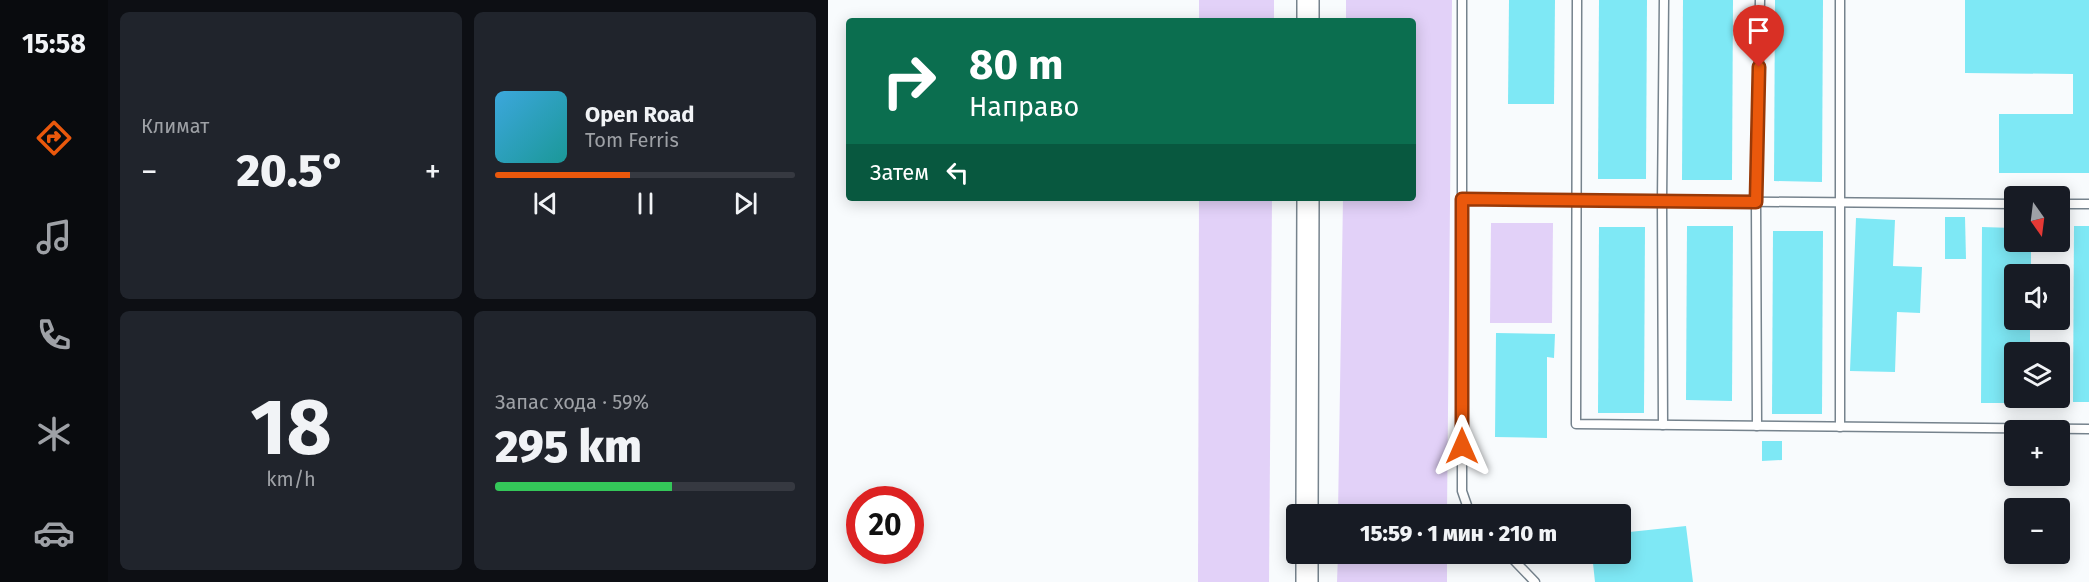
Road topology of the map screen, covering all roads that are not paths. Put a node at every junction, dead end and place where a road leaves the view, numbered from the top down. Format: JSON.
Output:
{"nodes":[{"id":1,"x":1308,"y":0,"type":"edge"},
{"id":2,"x":1462,"y":0,"type":"edge"},
{"id":3,"x":1576,"y":0,"type":"edge"},
{"id":4,"x":1664,"y":0,"type":"edge"},
{"id":5,"x":1760,"y":0,"type":"edge"},
{"id":6,"x":1840,"y":0,"type":"edge"},
{"id":7,"x":1308,"y":18,"type":"edge"},
{"id":8,"x":1462,"y":199,"type":"junction"},
{"id":9,"x":1576,"y":200,"type":"junction"},
{"id":10,"x":1308,"y":201,"type":"edge"},
{"id":11,"x":1662,"y":201,"type":"junction"},
{"id":12,"x":1756,"y":202,"type":"junction"},
{"id":13,"x":1839,"y":202,"type":"junction"},
{"id":14,"x":2004,"y":204,"type":"edge"},
{"id":15,"x":2070,"y":204,"type":"edge"},
{"id":16,"x":2089,"y":204,"type":"edge"},
{"id":17,"x":1664,"y":424,"type":"junction"},
{"id":18,"x":1757,"y":426,"type":"junction"},
{"id":19,"x":1840,"y":427,"type":"junction"},
{"id":20,"x":2089,"y":429,"type":"edge"},
{"id":21,"x":1307,"y":504,"type":"edge"},
{"id":22,"x":1467,"y":504,"type":"edge"},
{"id":23,"x":1307,"y":564,"type":"edge"},
{"id":24,"x":1518,"y":564,"type":"edge"},
{"id":25,"x":1307,"y":582,"type":"edge"},
{"id":26,"x":1535,"y":582,"type":"edge"}],
"edges":[{"from":1,"to":7,"type":"street"},
{"from":2,"to":8,"type":"lane"},
{"from":3,"to":9,"type":"lane"},
{"from":4,"to":11,"type":"lane"},
{"from":5,"to":12,"type":"lane"},
{"from":6,"to":13,"type":"lane"},
{"from":8,"to":9,"type":"lane"},
{"from":8,"to":22,"type":"lane"},
{"from":9,"to":11,"type":"lane"},
{"from":9,"to":17,"type":"lane"},
{"from":10,"to":21,"type":"street"},
{"from":11,"to":12,"type":"lane"},
{"from":11,"to":17,"type":"lane"},
{"from":12,"to":13,"type":"lane"},
{"from":12,"to":18,"type":"lane"},
{"from":13,"to":14,"type":"lane"},
{"from":13,"to":19,"type":"lane"},
{"from":15,"to":16,"type":"lane"},
{"from":17,"to":18,"type":"lane"},
{"from":18,"to":19,"type":"lane"},
{"from":19,"to":20,"type":"lane"},
{"from":23,"to":25,"type":"street"},
{"from":24,"to":26,"type":"lane"}]}
